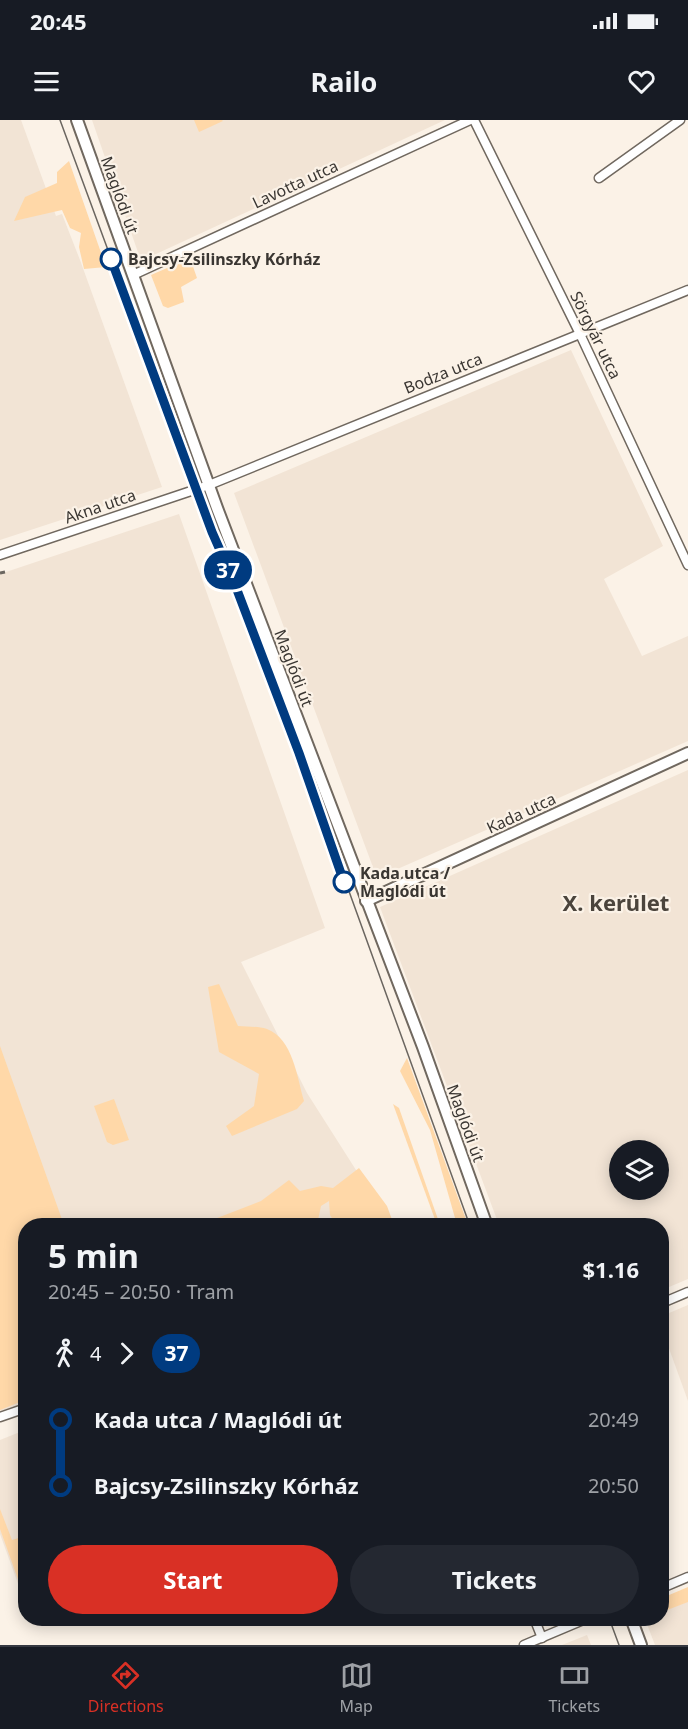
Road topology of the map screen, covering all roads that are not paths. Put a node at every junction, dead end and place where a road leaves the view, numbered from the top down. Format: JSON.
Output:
{"nodes":[{"id":1,"x":77,"y":120,"type":"edge"},
{"id":2,"x":470,"y":120,"type":"edge"},
{"id":3,"x":474,"y":120,"type":"edge"},
{"id":4,"x":680,"y":120,"type":"edge"},
{"id":5,"x":599,"y":178,"type":"dead end"},
{"id":6,"x":133,"y":275,"type":"junction"},
{"id":7,"x":688,"y":290,"type":"edge"},
{"id":8,"x":580,"y":334,"type":"junction"},
{"id":9,"x":209,"y":485,"type":"junction"},
{"id":10,"x":0,"y":555,"type":"edge"},
{"id":11,"x":688,"y":565,"type":"edge"},
{"id":12,"x":688,"y":753,"type":"edge"},
{"id":13,"x":366,"y":901,"type":"junction"},
{"id":14,"x":484,"y":1218,"type":"edge"},
{"id":15,"x":688,"y":1292,"type":"edge"},
{"id":16,"x":669,"y":1300,"type":"edge"},
{"id":17,"x":18,"y":1411,"type":"edge"},
{"id":18,"x":0,"y":1417,"type":"edge"},
{"id":19,"x":688,"y":1577,"type":"edge"},
{"id":20,"x":669,"y":1585,"type":"edge"},
{"id":21,"x":537,"y":1626,"type":"edge"},
{"id":22,"x":570,"y":1626,"type":"edge"},
{"id":23,"x":634,"y":1626,"type":"edge"},
{"id":24,"x":542,"y":1638,"type":"junction"},
{"id":25,"x":524,"y":1645,"type":"edge"},
{"id":26,"x":641,"y":1645,"type":"edge"}],
"edges":[{"from":1,"to":6,"type":"street","name":"Maglódi út"},
{"from":2,"to":6,"type":"street","name":"Lavotta utca"},
{"from":3,"to":8,"type":"street","name":"Sörgyár utca"},
{"from":4,"to":5,"type":"street"},
{"from":6,"to":9,"type":"street","name":"Maglódi út"},
{"from":7,"to":8,"type":"street","name":"Bodza utca"},
{"from":8,"to":9,"type":"street","name":"Bodza utca"},
{"from":8,"to":11,"type":"street","name":"Sörgyár utca"},
{"from":9,"to":10,"type":"street","name":"Akna utca"},
{"from":9,"to":13,"type":"street","name":"Maglódi út"},
{"from":12,"to":13,"type":"street","name":"Kada utca"},
{"from":13,"to":14,"type":"street","name":"Maglódi út"},
{"from":15,"to":16,"type":"street"},
{"from":17,"to":18,"type":"street"},
{"from":19,"to":20,"type":"street"},
{"from":21,"to":24,"type":"street"},
{"from":22,"to":24,"type":"street"},
{"from":23,"to":26,"type":"street"},
{"from":24,"to":25,"type":"street"}]}
